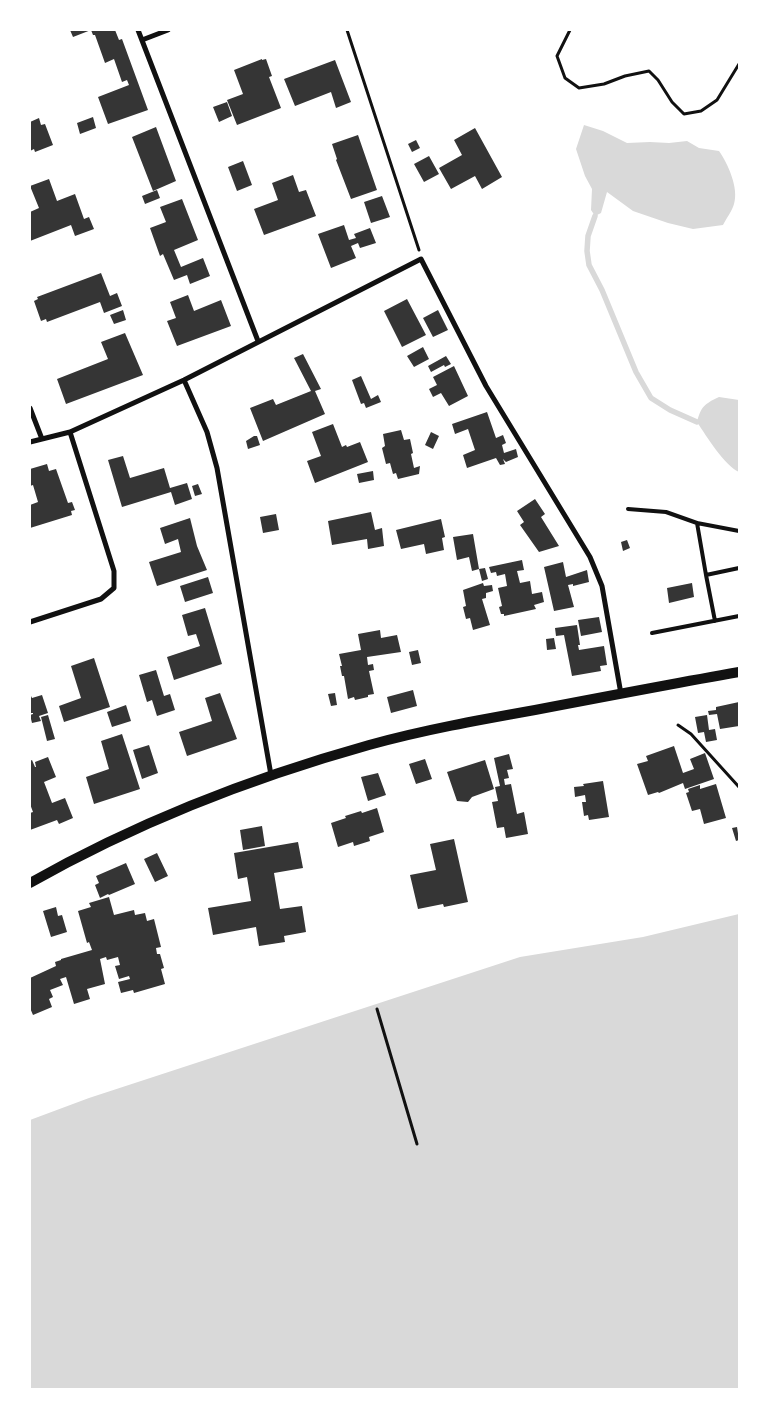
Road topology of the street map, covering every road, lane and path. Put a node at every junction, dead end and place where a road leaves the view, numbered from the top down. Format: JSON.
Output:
{"nodes":[{"id":1,"x":138,"y":30,"type":"edge"},
{"id":2,"x":168,"y":30,"type":"edge"},
{"id":3,"x":347,"y":30,"type":"edge"},
{"id":4,"x":570,"y":30,"type":"edge"},
{"id":5,"x":142,"y":40,"type":"junction"},
{"id":6,"x":739,"y":64,"type":"edge"},
{"id":7,"x":421,"y":259,"type":"junction"},
{"id":8,"x":258,"y":341,"type":"junction"},
{"id":9,"x":184,"y":380,"type":"junction"},
{"id":10,"x":30,"y":408,"type":"edge"},
{"id":11,"x":70,"y":432,"type":"junction"},
{"id":12,"x":42,"y":440,"type":"junction"},
{"id":13,"x":30,"y":442,"type":"edge"},
{"id":14,"x":628,"y":509,"type":"dead end"},
{"id":15,"x":697,"y":523,"type":"junction"},
{"id":16,"x":739,"y":531,"type":"edge"},
{"id":17,"x":739,"y":568,"type":"edge"},
{"id":18,"x":706,"y":575,"type":"junction"},
{"id":19,"x":739,"y":616,"type":"edge"},
{"id":20,"x":715,"y":621,"type":"junction"},
{"id":21,"x":30,"y":622,"type":"edge"},
{"id":22,"x":652,"y":633,"type":"dead end"},
{"id":23,"x":739,"y":672,"type":"edge"},
{"id":24,"x":620,"y":694,"type":"junction"},
{"id":25,"x":678,"y":725,"type":"dead end"},
{"id":26,"x":271,"y":775,"type":"junction"},
{"id":27,"x":739,"y":788,"type":"edge"},
{"id":28,"x":30,"y":883,"type":"edge"},
{"id":29,"x":376,"y":1009,"type":"dead end"},
{"id":30,"x":417,"y":1144,"type":"dead end"}],
"edges":[{"from":1,"to":5,"type":"street"},
{"from":2,"to":5,"type":"street"},
{"from":3,"to":7,"type":"path"},
{"from":4,"to":6,"type":"path"},
{"from":5,"to":8,"type":"street"},
{"from":7,"to":8,"type":"street"},
{"from":7,"to":24,"type":"street"},
{"from":8,"to":9,"type":"street"},
{"from":9,"to":11,"type":"street"},
{"from":9,"to":26,"type":"street"},
{"from":10,"to":12,"type":"street"},
{"from":11,"to":12,"type":"street"},
{"from":11,"to":21,"type":"street"},
{"from":12,"to":13,"type":"street"},
{"from":14,"to":15,"type":"lane"},
{"from":15,"to":16,"type":"lane"},
{"from":15,"to":18,"type":"lane"},
{"from":17,"to":18,"type":"lane"},
{"from":18,"to":20,"type":"lane"},
{"from":19,"to":20,"type":"lane"},
{"from":20,"to":22,"type":"lane"},
{"from":23,"to":24,"type":"main road"},
{"from":24,"to":26,"type":"main road"},
{"from":25,"to":27,"type":"path"},
{"from":26,"to":28,"type":"main road"},
{"from":29,"to":30,"type":"path"}]}
